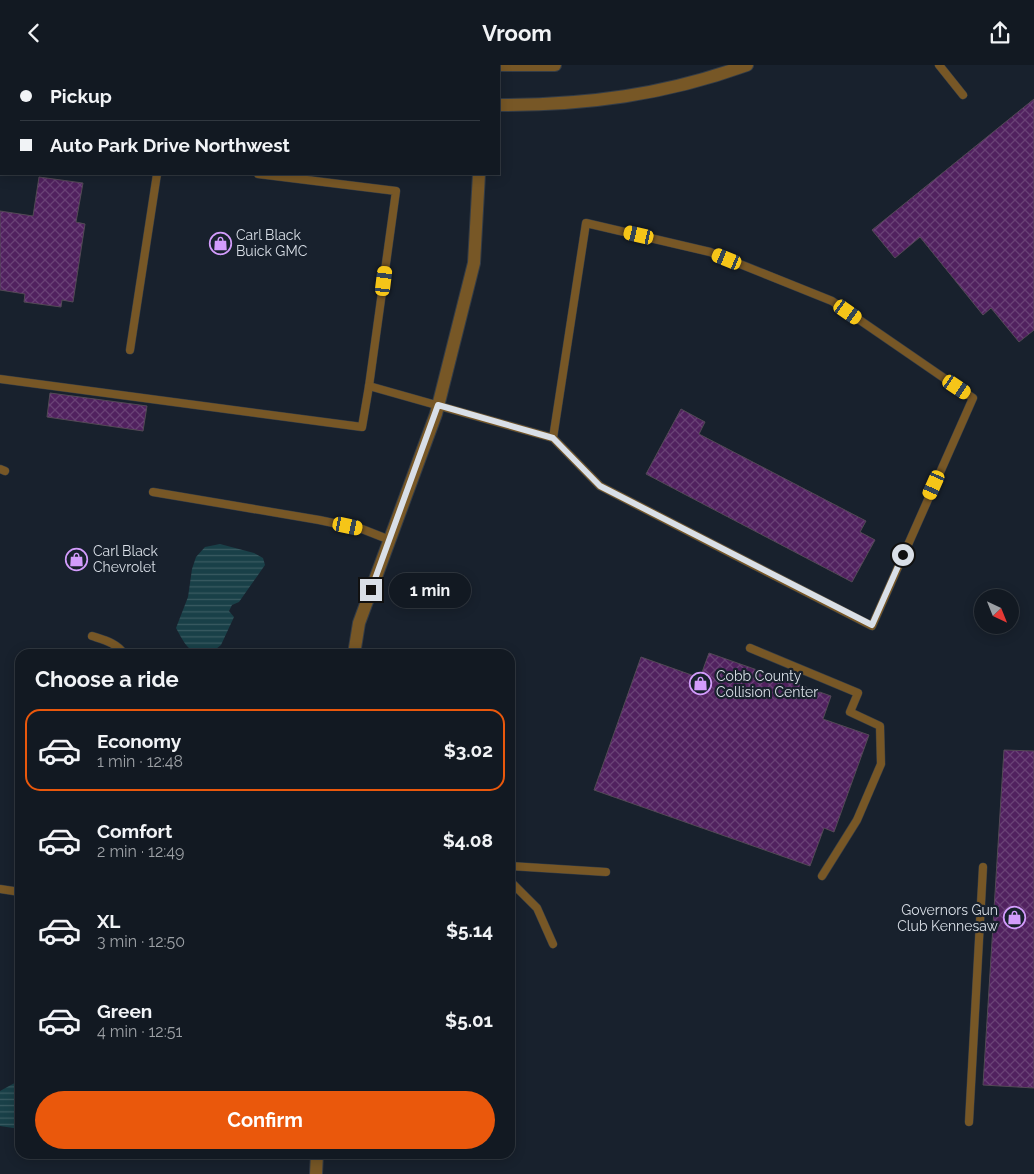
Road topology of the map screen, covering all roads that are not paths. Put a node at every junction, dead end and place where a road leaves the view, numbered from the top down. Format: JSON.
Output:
{"nodes":[{"id":1,"x":482,"y":65,"type":"edge"},
{"id":2,"x":555,"y":65,"type":"edge"},
{"id":3,"x":747,"y":65,"type":"edge"},
{"id":4,"x":939,"y":65,"type":"edge"},
{"id":5,"x":964,"y":95,"type":"dead end"},
{"id":6,"x":500,"y":105,"type":"edge"},
{"id":7,"x":157,"y":175,"type":"edge"},
{"id":8,"x":266,"y":175,"type":"edge"},
{"id":9,"x":479,"y":175,"type":"edge"},
{"id":10,"x":130,"y":350,"type":"dead end"},
{"id":11,"x":0,"y":379,"type":"edge"},
{"id":12,"x":370,"y":387,"type":"junction"},
{"id":13,"x":438,"y":405,"type":"junction"},
{"id":14,"x":553,"y":438,"type":"junction"},
{"id":15,"x":153,"y":492,"type":"dead end"},
{"id":16,"x":390,"y":540,"type":"junction"},
{"id":17,"x":92,"y":636,"type":"dead end"},
{"id":18,"x":750,"y":648,"type":"dead end"},
{"id":19,"x":121,"y":649,"type":"edge"},
{"id":20,"x":355,"y":649,"type":"edge"},
{"id":21,"x":515,"y":866,"type":"edge"},
{"id":22,"x":983,"y":867,"type":"dead end"},
{"id":23,"x":606,"y":872,"type":"dead end"},
{"id":24,"x":822,"y":876,"type":"dead end"},
{"id":25,"x":515,"y":886,"type":"edge"},
{"id":26,"x":0,"y":889,"type":"edge"},
{"id":27,"x":15,"y":891,"type":"edge"},
{"id":28,"x":553,"y":944,"type":"dead end"},
{"id":29,"x":969,"y":1122,"type":"dead end"},
{"id":30,"x":317,"y":1159,"type":"edge"},
{"id":31,"x":316,"y":1174,"type":"edge"}],
"edges":[{"from":1,"to":2,"type":"street"},
{"from":3,"to":6,"type":"street"},
{"from":4,"to":5,"type":"lane"},
{"from":7,"to":10,"type":"lane"},
{"from":8,"to":12,"type":"lane"},
{"from":9,"to":13,"type":"street"},
{"from":11,"to":12,"type":"lane"},
{"from":12,"to":13,"type":"lane"},
{"from":13,"to":14,"type":"lane"},
{"from":13,"to":16,"type":"street"},
{"from":14,"to":14,"type":"lane"},
{"from":15,"to":16,"type":"lane"},
{"from":16,"to":20,"type":"street"},
{"from":17,"to":19,"type":"lane"},
{"from":18,"to":24,"type":"lane"},
{"from":21,"to":23,"type":"lane"},
{"from":22,"to":29,"type":"lane"},
{"from":25,"to":28,"type":"lane"},
{"from":26,"to":27,"type":"lane"},
{"from":30,"to":31,"type":"street"}]}
